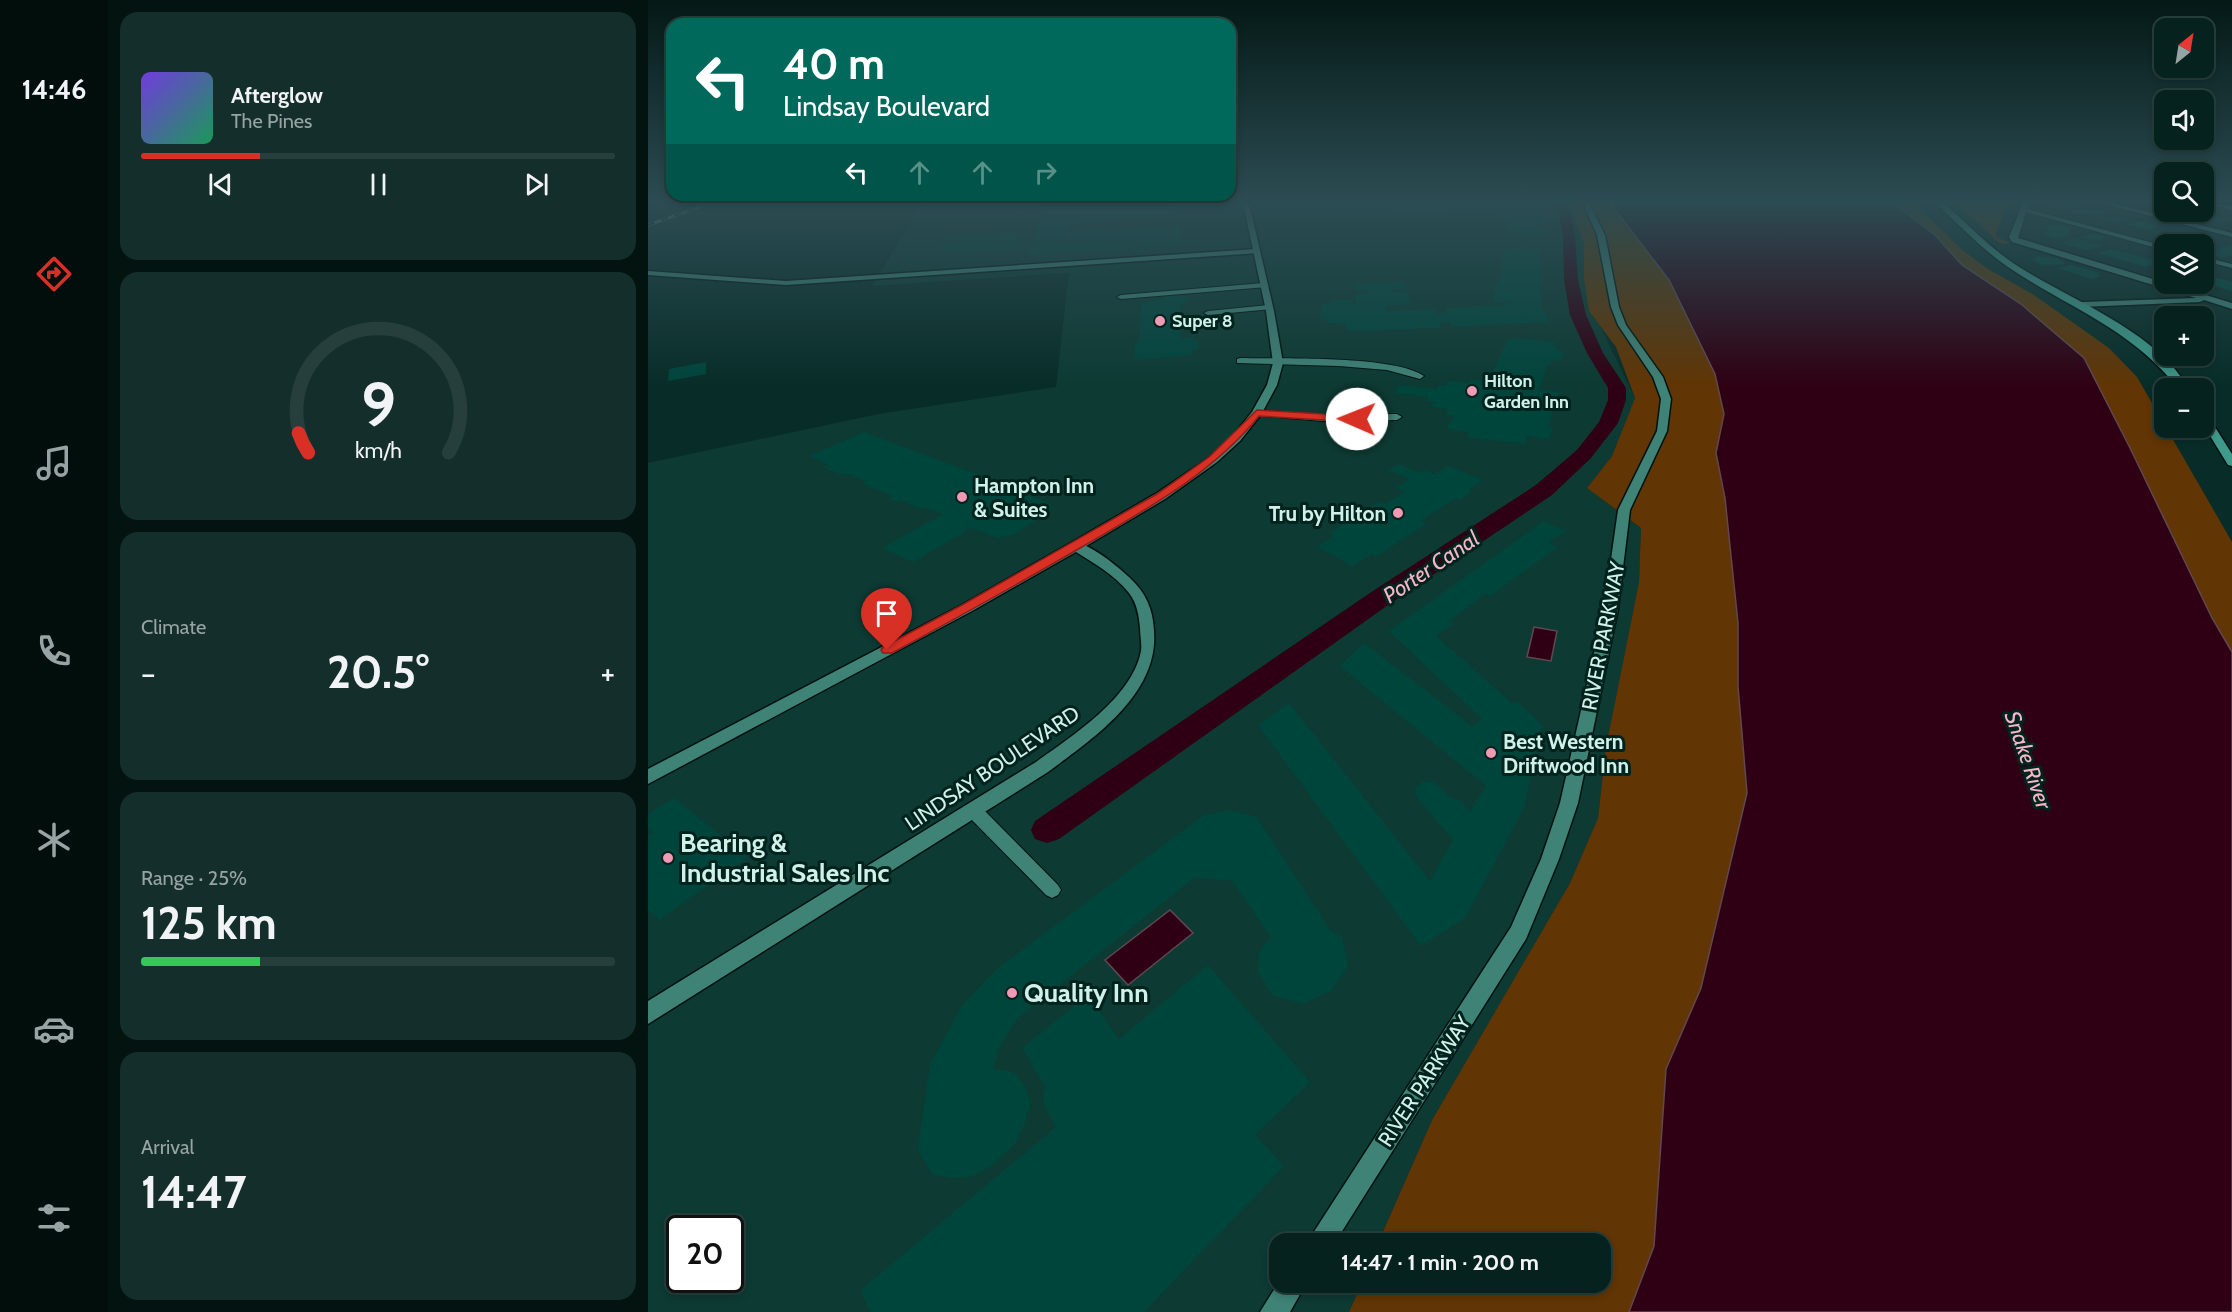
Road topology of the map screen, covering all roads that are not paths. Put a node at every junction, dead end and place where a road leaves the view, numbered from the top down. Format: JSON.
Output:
{"nodes":[{"id":1,"x":1053,"y":264,"type":"edge"},
{"id":2,"x":1259,"y":264,"type":"edge"},
{"id":3,"x":1607,"y":264,"type":"edge"},
{"id":4,"x":2010,"y":264,"type":"edge"},
{"id":5,"x":2095,"y":264,"type":"edge"},
{"id":6,"x":648,"y":273,"type":"edge"},
{"id":7,"x":1264,"y":285,"type":"junction"},
{"id":8,"x":1121,"y":297,"type":"dead end"},
{"id":9,"x":2212,"y":300,"type":"junction"},
{"id":10,"x":2083,"y":305,"type":"junction"},
{"id":11,"x":2232,"y":306,"type":"edge"},
{"id":12,"x":1269,"y":308,"type":"junction"},
{"id":13,"x":1208,"y":313,"type":"dead end"},
{"id":14,"x":1240,"y":361,"type":"dead end"},
{"id":15,"x":1278,"y":363,"type":"junction"},
{"id":16,"x":1420,"y":376,"type":"dead end"},
{"id":17,"x":2175,"y":378,"type":"edge"},
{"id":18,"x":1257,"y":413,"type":"junction"},
{"id":19,"x":1397,"y":417,"type":"dead end"},
{"id":20,"x":2214,"y":434,"type":"edge"},
{"id":21,"x":2232,"y":463,"type":"edge"},
{"id":22,"x":1076,"y":546,"type":"junction"},
{"id":23,"x":648,"y":777,"type":"edge"},
{"id":24,"x":973,"y":810,"type":"junction"},
{"id":25,"x":1052,"y":890,"type":"dead end"},
{"id":26,"x":648,"y":1013,"type":"edge"},
{"id":27,"x":1326,"y":1233,"type":"edge"},
{"id":28,"x":1287,"y":1293,"type":"edge"},
{"id":29,"x":1274,"y":1312,"type":"edge"}],
"edges":[{"from":1,"to":6,"type":"street"},
{"from":2,"to":7,"type":"street"},
{"from":3,"to":27,"type":"street","name":"RIVER PARKWAY"},
{"from":4,"to":10,"type":"main road"},
{"from":5,"to":9,"type":"street"},
{"from":7,"to":8,"type":"lane"},
{"from":7,"to":12,"type":"street"},
{"from":9,"to":10,"type":"street"},
{"from":9,"to":11,"type":"street"},
{"from":10,"to":17,"type":"main road"},
{"from":12,"to":13,"type":"lane"},
{"from":12,"to":15,"type":"street"},
{"from":14,"to":15,"type":"lane"},
{"from":15,"to":16,"type":"lane"},
{"from":15,"to":18,"type":"street"},
{"from":18,"to":19,"type":"lane"},
{"from":18,"to":22,"type":"street"},
{"from":20,"to":21,"type":"main road"},
{"from":22,"to":23,"type":"street"},
{"from":22,"to":24,"type":"street","name":"LINDSAY BOULEVARD"},
{"from":24,"to":25,"type":"lane"},
{"from":24,"to":26,"type":"street","name":"LINDSAY BOULEVARD"},
{"from":28,"to":29,"type":"street"}]}
